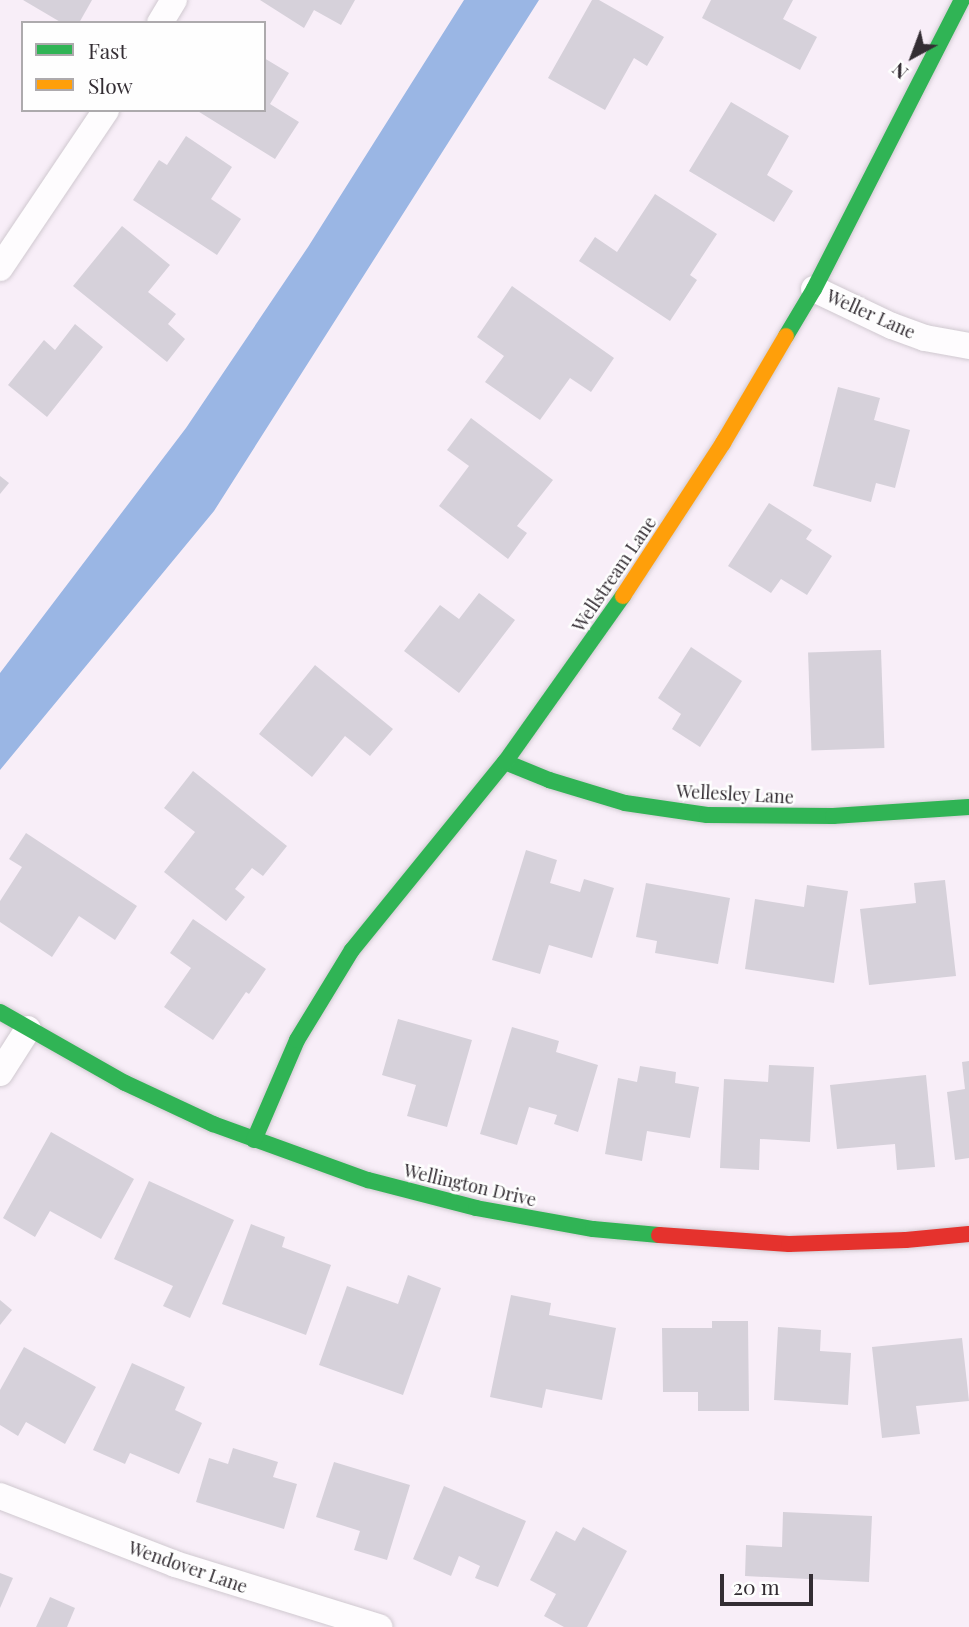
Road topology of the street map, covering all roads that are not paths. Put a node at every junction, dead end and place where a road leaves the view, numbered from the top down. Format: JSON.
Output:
{"nodes":[{"id":1,"x":174,"y":0,"type":"edge"},
{"id":2,"x":962,"y":0,"type":"edge"},
{"id":3,"x":161,"y":21,"type":"edge"},
{"id":4,"x":105,"y":112,"type":"edge"},
{"id":5,"x":0,"y":268,"type":"edge"},
{"id":6,"x":814,"y":289,"type":"junction"},
{"id":7,"x":969,"y":346,"type":"edge"},
{"id":8,"x":505,"y":762,"type":"junction"},
{"id":9,"x":969,"y":807,"type":"edge"},
{"id":10,"x":0,"y":1012,"type":"edge"},
{"id":11,"x":28,"y":1029,"type":"junction"},
{"id":12,"x":0,"y":1073,"type":"edge"},
{"id":13,"x":254,"y":1140,"type":"junction"},
{"id":14,"x":969,"y":1234,"type":"edge"},
{"id":15,"x":0,"y":1496,"type":"edge"},
{"id":16,"x":379,"y":1627,"type":"edge"}],
"edges":[{"from":1,"to":3,"type":"street"},
{"from":2,"to":6,"type":"street","name":"Wellstream Lane"},
{"from":4,"to":5,"type":"street"},
{"from":6,"to":7,"type":"street","name":"Weller Lane"},
{"from":6,"to":8,"type":"street","name":"Wellstream Lane"},
{"from":8,"to":9,"type":"street","name":"Wellesley Lane"},
{"from":8,"to":13,"type":"street","name":"Wellstream Lane"},
{"from":10,"to":11,"type":"street","name":"Wellington Drive"},
{"from":11,"to":12,"type":"street"},
{"from":11,"to":13,"type":"street","name":"Wellington Drive"},
{"from":13,"to":14,"type":"street","name":"Wellington Drive"},
{"from":15,"to":16,"type":"street","name":"Wendover Lane"}]}
